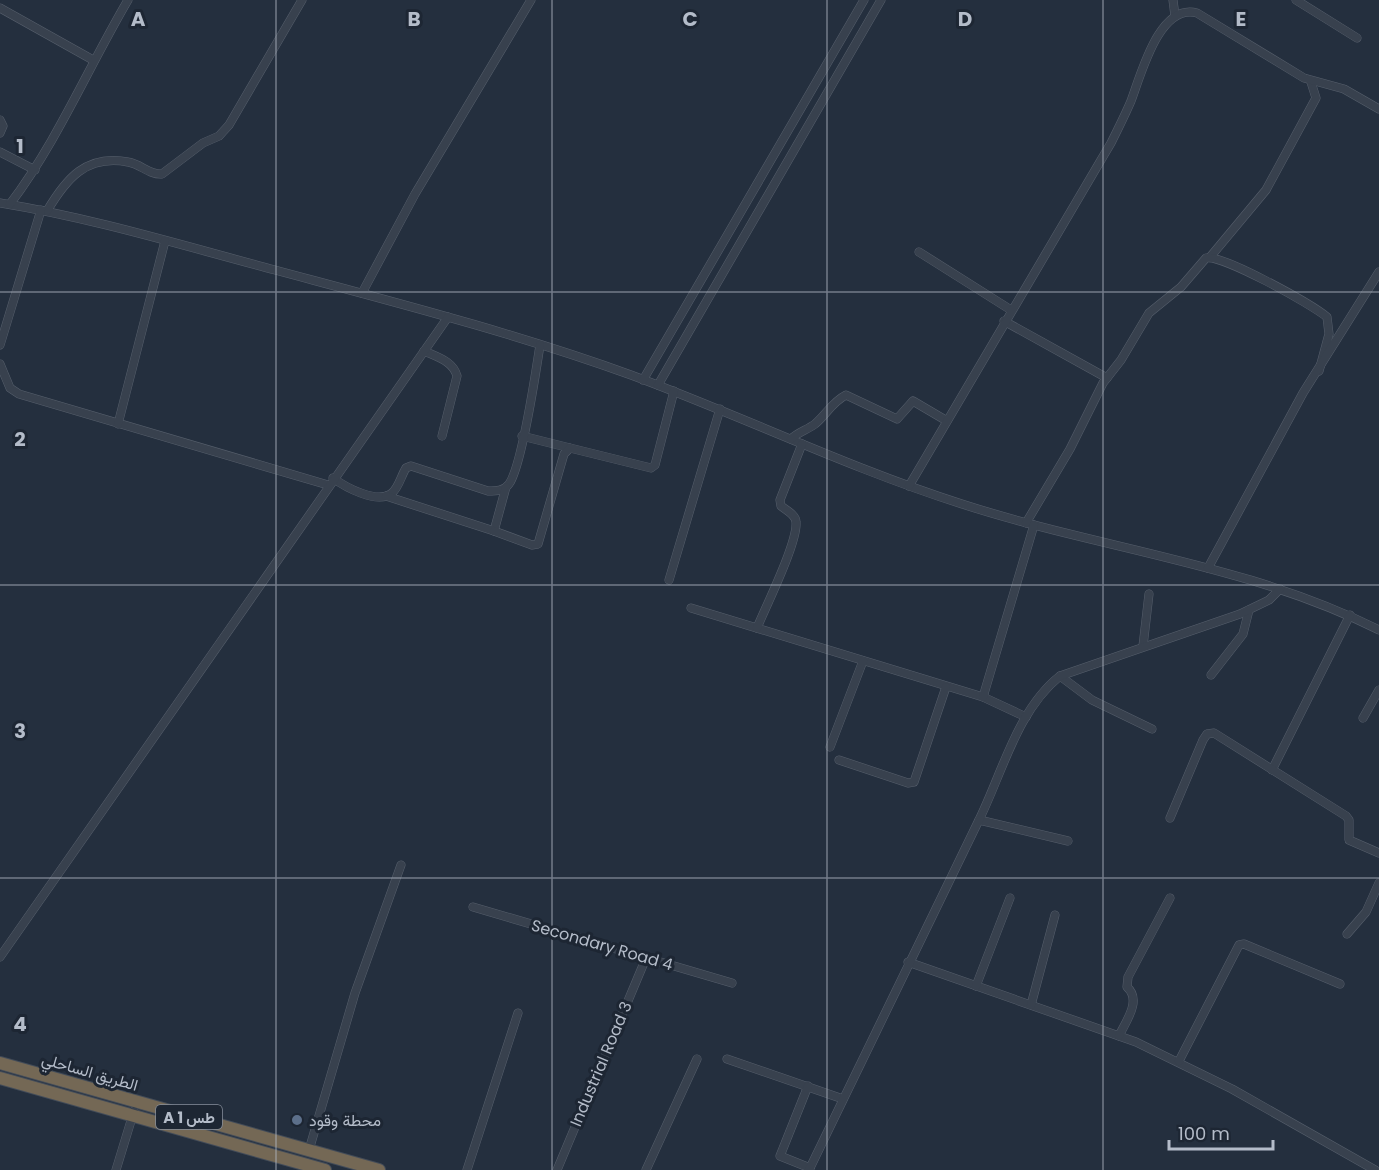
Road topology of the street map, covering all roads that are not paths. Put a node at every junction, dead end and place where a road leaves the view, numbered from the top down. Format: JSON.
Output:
{"nodes":[{"id":1,"x":128,"y":0,"type":"edge"},
{"id":2,"x":302,"y":0,"type":"edge"},
{"id":3,"x":531,"y":0,"type":"edge"},
{"id":4,"x":864,"y":0,"type":"edge"},
{"id":5,"x":881,"y":0,"type":"edge"},
{"id":6,"x":1173,"y":0,"type":"edge"},
{"id":7,"x":1296,"y":0,"type":"edge"},
{"id":8,"x":0,"y":8,"type":"edge"},
{"id":9,"x":1175,"y":16,"type":"junction"},
{"id":10,"x":1357,"y":38,"type":"dead end"},
{"id":11,"x":93,"y":60,"type":"junction"},
{"id":12,"x":1311,"y":82,"type":"junction"},
{"id":13,"x":1379,"y":109,"type":"edge"},
{"id":14,"x":0,"y":120,"type":"edge"},
{"id":15,"x":0,"y":133,"type":"edge"},
{"id":16,"x":0,"y":152,"type":"edge"},
{"id":17,"x":35,"y":170,"type":"junction"},
{"id":18,"x":0,"y":203,"type":"edge"},
{"id":19,"x":10,"y":204,"type":"junction"},
{"id":20,"x":44,"y":210,"type":"junction"},
{"id":21,"x":165,"y":241,"type":"junction"},
{"id":22,"x":919,"y":252,"type":"dead end"},
{"id":23,"x":1211,"y":256,"type":"junction"},
{"id":24,"x":1379,"y":272,"type":"edge"},
{"id":25,"x":362,"y":293,"type":"junction"},
{"id":26,"x":1011,"y":310,"type":"junction"},
{"id":27,"x":448,"y":317,"type":"junction"},
{"id":28,"x":1004,"y":321,"type":"junction"},
{"id":29,"x":0,"y":345,"type":"edge"},
{"id":30,"x":540,"y":345,"type":"junction"},
{"id":31,"x":424,"y":351,"type":"junction"},
{"id":32,"x":0,"y":364,"type":"edge"},
{"id":33,"x":1318,"y":371,"type":"junction"},
{"id":34,"x":1107,"y":378,"type":"junction"},
{"id":35,"x":643,"y":380,"type":"junction"},
{"id":36,"x":658,"y":385,"type":"junction"},
{"id":37,"x":674,"y":391,"type":"junction"},
{"id":38,"x":720,"y":409,"type":"junction"},
{"id":39,"x":946,"y":421,"type":"junction"},
{"id":40,"x":118,"y":424,"type":"junction"},
{"id":41,"x":442,"y":436,"type":"dead end"},
{"id":42,"x":522,"y":436,"type":"junction"},
{"id":43,"x":790,"y":439,"type":"junction"},
{"id":44,"x":802,"y":444,"type":"junction"},
{"id":45,"x":570,"y":448,"type":"junction"},
{"id":46,"x":333,"y":477,"type":"junction"},
{"id":47,"x":328,"y":485,"type":"junction"},
{"id":48,"x":909,"y":486,"type":"junction"},
{"id":49,"x":506,"y":487,"type":"junction"},
{"id":50,"x":386,"y":496,"type":"junction"},
{"id":51,"x":1030,"y":524,"type":"junction"},
{"id":52,"x":494,"y":531,"type":"junction"},
{"id":53,"x":1208,"y":568,"type":"junction"},
{"id":54,"x":669,"y":580,"type":"dead end"},
{"id":55,"x":1280,"y":589,"type":"junction"},
{"id":56,"x":1149,"y":594,"type":"dead end"},
{"id":57,"x":691,"y":608,"type":"dead end"},
{"id":58,"x":1249,"y":610,"type":"junction"},
{"id":59,"x":1350,"y":615,"type":"junction"},
{"id":60,"x":757,"y":628,"type":"junction"},
{"id":61,"x":1379,"y":630,"type":"edge"},
{"id":62,"x":1143,"y":646,"type":"junction"},
{"id":63,"x":863,"y":661,"type":"junction"},
{"id":64,"x":1211,"y":675,"type":"dead end"},
{"id":65,"x":1060,"y":676,"type":"junction"},
{"id":66,"x":946,"y":687,"type":"junction"},
{"id":67,"x":1379,"y":690,"type":"edge"},
{"id":68,"x":983,"y":697,"type":"junction"},
{"id":69,"x":1026,"y":717,"type":"junction"},
{"id":70,"x":1363,"y":718,"type":"dead end"},
{"id":71,"x":1152,"y":729,"type":"dead end"},
{"id":72,"x":830,"y":747,"type":"dead end"},
{"id":73,"x":839,"y":760,"type":"dead end"},
{"id":74,"x":1272,"y":770,"type":"junction"},
{"id":75,"x":1170,"y":818,"type":"dead end"},
{"id":76,"x":979,"y":820,"type":"junction"},
{"id":77,"x":1068,"y":841,"type":"dead end"},
{"id":78,"x":1379,"y":853,"type":"edge"},
{"id":79,"x":401,"y":865,"type":"dead end"},
{"id":80,"x":1379,"y":884,"type":"edge"},
{"id":81,"x":1010,"y":898,"type":"dead end"},
{"id":82,"x":1170,"y":898,"type":"dead end"},
{"id":83,"x":473,"y":907,"type":"dead end"},
{"id":84,"x":1055,"y":915,"type":"dead end"},
{"id":85,"x":1347,"y":934,"type":"dead end"},
{"id":86,"x":0,"y":957,"type":"edge"},
{"id":87,"x":646,"y":958,"type":"junction"},
{"id":88,"x":908,"y":962,"type":"junction"},
{"id":89,"x":732,"y":983,"type":"dead end"},
{"id":90,"x":1340,"y":984,"type":"dead end"},
{"id":91,"x":976,"y":986,"type":"junction"},
{"id":92,"x":1031,"y":1005,"type":"junction"},
{"id":93,"x":518,"y":1013,"type":"dead end"},
{"id":94,"x":1119,"y":1036,"type":"junction"},
{"id":95,"x":697,"y":1059,"type":"dead end"},
{"id":96,"x":727,"y":1059,"type":"dead end"},
{"id":97,"x":1179,"y":1061,"type":"junction"},
{"id":98,"x":0,"y":1063,"type":"edge"},
{"id":99,"x":0,"y":1078,"type":"edge"},
{"id":100,"x":808,"y":1086,"type":"junction"},
{"id":101,"x":843,"y":1099,"type":"junction"},
{"id":102,"x":134,"y":1109,"type":"junction"},
{"id":103,"x":309,"y":1150,"type":"junction"},
{"id":104,"x":809,"y":1169,"type":"edge"},
{"id":105,"x":116,"y":1170,"type":"edge"},
{"id":106,"x":325,"y":1170,"type":"edge"},
{"id":107,"x":379,"y":1170,"type":"edge"},
{"id":108,"x":467,"y":1170,"type":"edge"},
{"id":109,"x":557,"y":1170,"type":"edge"},
{"id":110,"x":646,"y":1170,"type":"edge"},
{"id":111,"x":1375,"y":1170,"type":"edge"}],
"edges":[{"from":1,"to":11,"type":"street"},
{"from":2,"to":20,"type":"street"},
{"from":3,"to":25,"type":"street"},
{"from":4,"to":35,"type":"street"},
{"from":5,"to":36,"type":"street"},
{"from":6,"to":9,"type":"street"},
{"from":7,"to":10,"type":"street"},
{"from":8,"to":11,"type":"street"},
{"from":9,"to":12,"type":"street"},
{"from":9,"to":26,"type":"street"},
{"from":11,"to":17,"type":"street"},
{"from":12,"to":13,"type":"street"},
{"from":12,"to":23,"type":"street"},
{"from":14,"to":15,"type":"street"},
{"from":16,"to":17,"type":"street"},
{"from":17,"to":19,"type":"street"},
{"from":18,"to":19,"type":"street"},
{"from":19,"to":20,"type":"street"},
{"from":20,"to":21,"type":"street"},
{"from":20,"to":29,"type":"street"},
{"from":21,"to":25,"type":"street"},
{"from":21,"to":40,"type":"street"},
{"from":22,"to":26,"type":"street"},
{"from":23,"to":33,"type":"street"},
{"from":23,"to":34,"type":"street"},
{"from":24,"to":33,"type":"street"},
{"from":25,"to":27,"type":"street"},
{"from":26,"to":28,"type":"street"},
{"from":27,"to":30,"type":"street"},
{"from":27,"to":31,"type":"street"},
{"from":28,"to":34,"type":"street"},
{"from":28,"to":39,"type":"street"},
{"from":30,"to":35,"type":"street"},
{"from":30,"to":42,"type":"street"},
{"from":31,"to":41,"type":"street"},
{"from":31,"to":46,"type":"street"},
{"from":32,"to":40,"type":"street"},
{"from":33,"to":53,"type":"street"},
{"from":34,"to":51,"type":"street"},
{"from":35,"to":36,"type":"street"},
{"from":36,"to":37,"type":"street"},
{"from":37,"to":38,"type":"street"},
{"from":37,"to":45,"type":"street"},
{"from":38,"to":43,"type":"street"},
{"from":38,"to":54,"type":"street"},
{"from":39,"to":43,"type":"street"},
{"from":39,"to":48,"type":"street"},
{"from":40,"to":47,"type":"street"},
{"from":42,"to":45,"type":"street"},
{"from":42,"to":49,"type":"street"},
{"from":43,"to":44,"type":"street"},
{"from":44,"to":48,"type":"street"},
{"from":44,"to":60,"type":"street"},
{"from":45,"to":52,"type":"street"},
{"from":46,"to":47,"type":"street"},
{"from":46,"to":50,"type":"street"},
{"from":47,"to":86,"type":"street"},
{"from":48,"to":51,"type":"street"},
{"from":49,"to":50,"type":"street"},
{"from":49,"to":52,"type":"street"},
{"from":50,"to":52,"type":"street"},
{"from":51,"to":53,"type":"street"},
{"from":51,"to":68,"type":"street"},
{"from":53,"to":55,"type":"street"},
{"from":55,"to":58,"type":"street"},
{"from":55,"to":59,"type":"street"},
{"from":56,"to":62,"type":"street"},
{"from":57,"to":60,"type":"street"},
{"from":58,"to":62,"type":"street"},
{"from":58,"to":64,"type":"street"},
{"from":59,"to":61,"type":"street"},
{"from":59,"to":74,"type":"street"},
{"from":60,"to":63,"type":"street"},
{"from":62,"to":65,"type":"street"},
{"from":63,"to":66,"type":"street"},
{"from":63,"to":72,"type":"street"},
{"from":65,"to":69,"type":"street"},
{"from":65,"to":71,"type":"street"},
{"from":66,"to":68,"type":"street"},
{"from":66,"to":73,"type":"street"},
{"from":67,"to":70,"type":"street"},
{"from":68,"to":69,"type":"street"},
{"from":69,"to":76,"type":"street"},
{"from":74,"to":75,"type":"street"},
{"from":74,"to":78,"type":"street"},
{"from":76,"to":77,"type":"street"},
{"from":76,"to":88,"type":"street"},
{"from":79,"to":103,"type":"street"},
{"from":80,"to":85,"type":"street"},
{"from":81,"to":91,"type":"street"},
{"from":82,"to":94,"type":"street"},
{"from":83,"to":87,"type":"street","name":"Secondary Road 4"},
{"from":84,"to":92,"type":"street"},
{"from":87,"to":89,"type":"street","name":"Secondary Road 4"},
{"from":87,"to":109,"type":"street","name":"Industrial Road 3"},
{"from":88,"to":91,"type":"street"},
{"from":88,"to":101,"type":"street"},
{"from":90,"to":97,"type":"street"},
{"from":91,"to":92,"type":"street"},
{"from":92,"to":94,"type":"street"},
{"from":93,"to":108,"type":"street"},
{"from":94,"to":97,"type":"street"},
{"from":95,"to":110,"type":"street"},
{"from":96,"to":100,"type":"street"},
{"from":97,"to":111,"type":"street"},
{"from":98,"to":102,"type":"highway","name":"الطريق الساحلي","number":"A 1 طس"},
{"from":99,"to":102,"type":"highway","name":"الطريق الساحلي","number":"A 1 طس"},
{"from":100,"to":101,"type":"street"},
{"from":100,"to":104,"type":"street"},
{"from":101,"to":104,"type":"street"},
{"from":102,"to":103,"type":"highway","name":"الطريق الساحلي","number":"A 1 طس"},
{"from":102,"to":105,"type":"street"},
{"from":102,"to":106,"type":"highway","name":"الطريق الساحلي","number":"A 1 طس"},
{"from":103,"to":107,"type":"highway","name":"الطريق الساحلي","number":"A 1 طس"}]}
